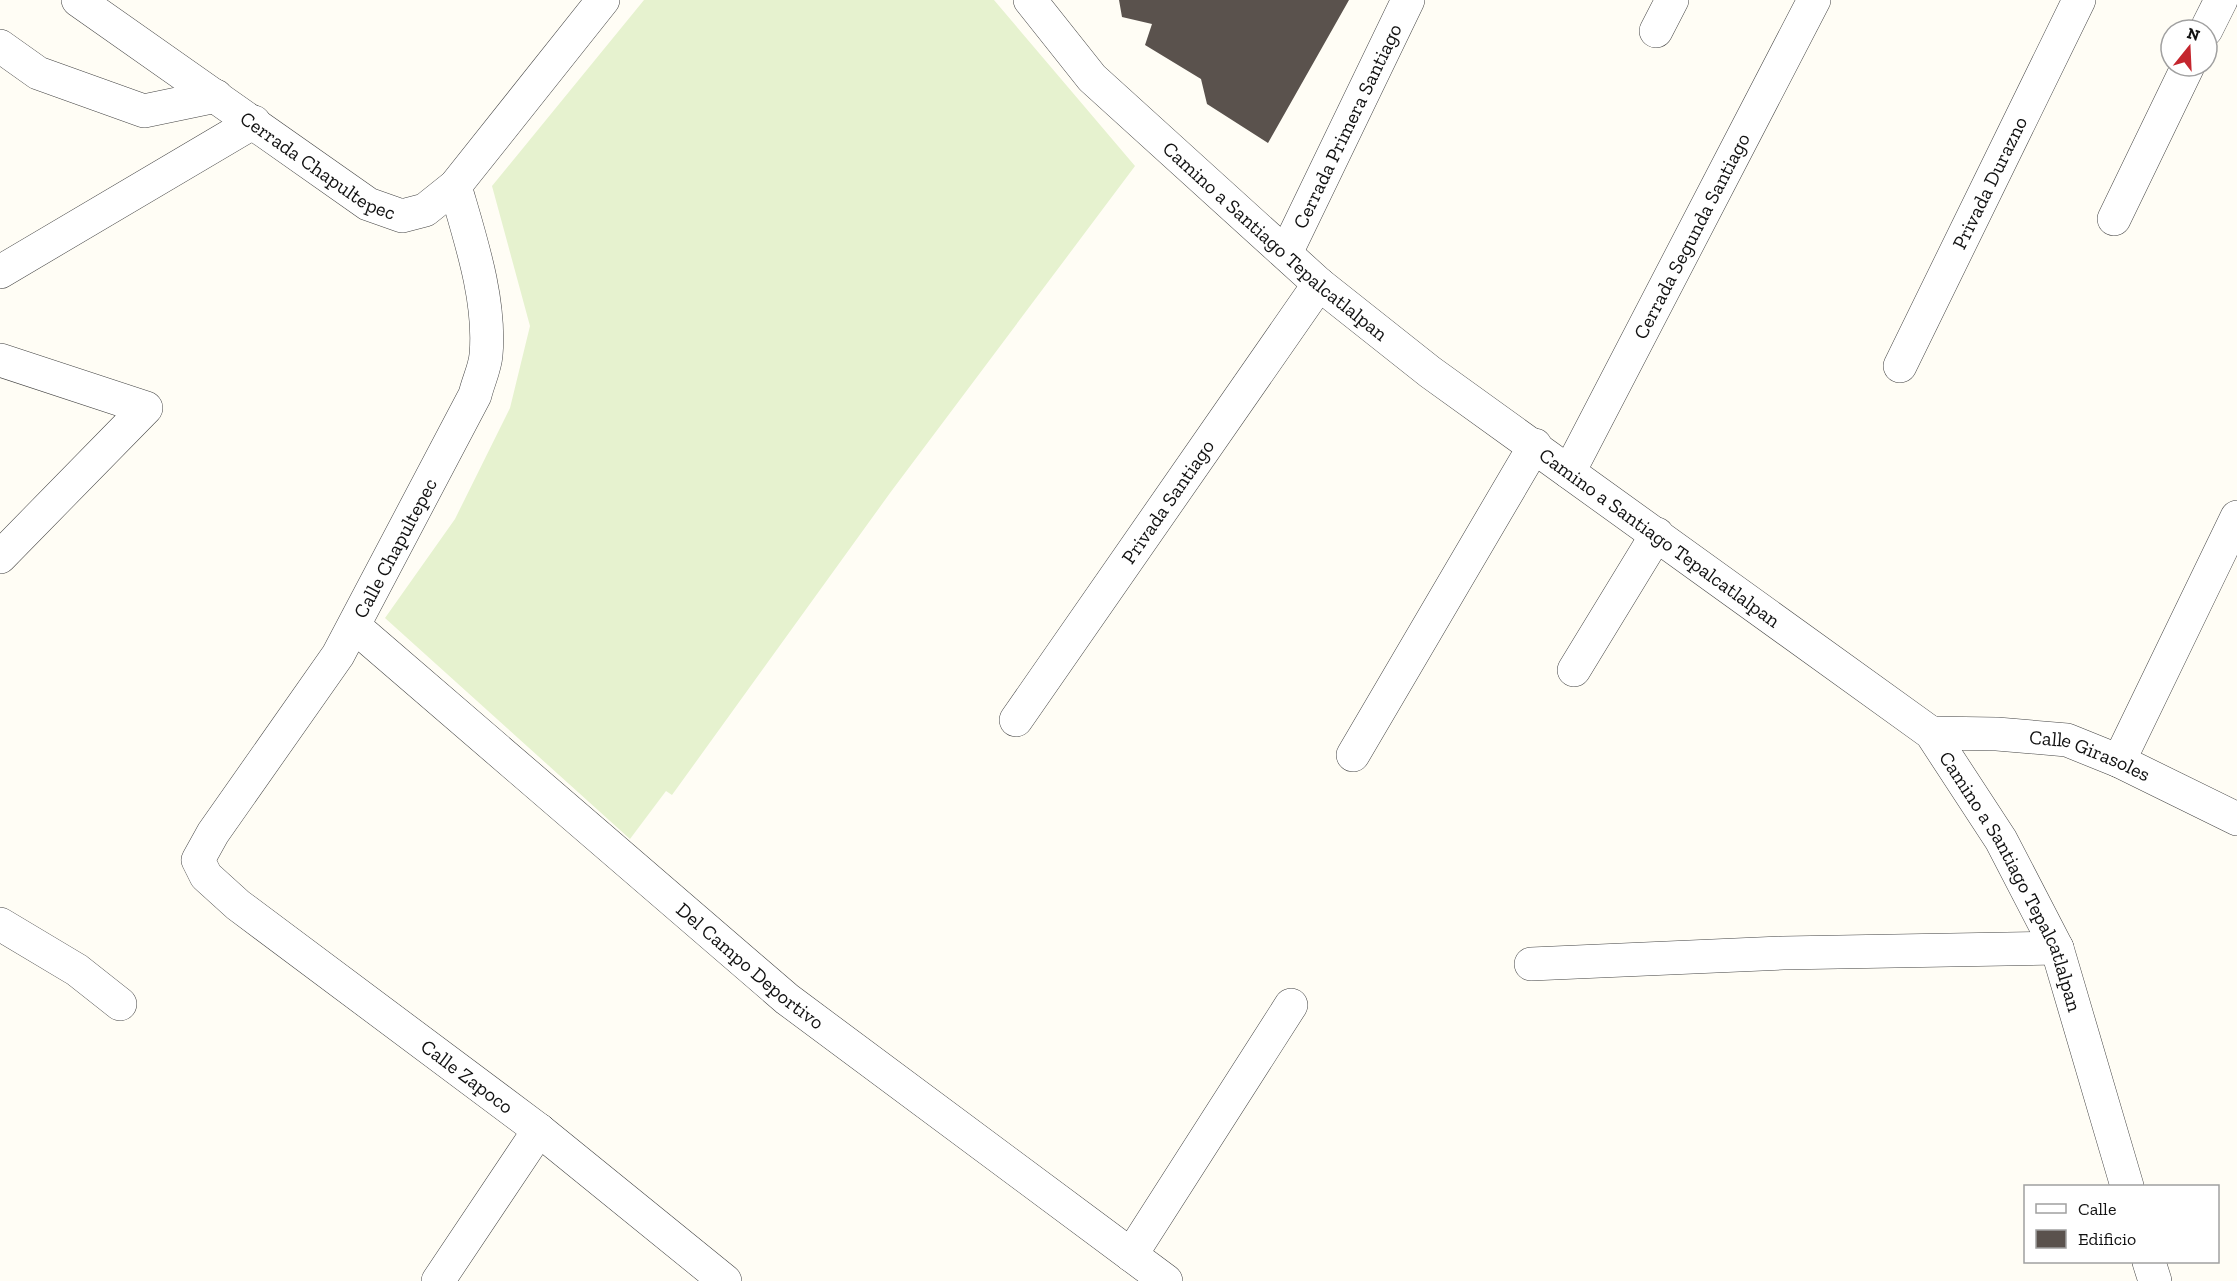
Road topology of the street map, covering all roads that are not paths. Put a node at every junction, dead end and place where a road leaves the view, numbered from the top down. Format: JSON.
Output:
{"nodes":[{"id":1,"x":78,"y":0,"type":"edge"},
{"id":2,"x":603,"y":0,"type":"edge"},
{"id":3,"x":1030,"y":0,"type":"edge"},
{"id":4,"x":1408,"y":0,"type":"edge"},
{"id":5,"x":1672,"y":0,"type":"edge"},
{"id":6,"x":1814,"y":0,"type":"edge"},
{"id":7,"x":2079,"y":0,"type":"edge"},
{"id":8,"x":2221,"y":0,"type":"edge"},
{"id":9,"x":2212,"y":18,"type":"edge"},
{"id":10,"x":1656,"y":31,"type":"dead end"},
{"id":11,"x":0,"y":46,"type":"edge"},
{"id":12,"x":2182,"y":78,"type":"edge"},
{"id":13,"x":216,"y":96,"type":"junction"},
{"id":14,"x":254,"y":122,"type":"junction"},
{"id":15,"x":455,"y":186,"type":"junction"},
{"id":16,"x":2114,"y":219,"type":"dead end"},
{"id":17,"x":1286,"y":253,"type":"junction"},
{"id":18,"x":0,"y":272,"type":"edge"},
{"id":19,"x":1319,"y":284,"type":"junction"},
{"id":20,"x":0,"y":360,"type":"edge"},
{"id":21,"x":1900,"y":366,"type":"dead end"},
{"id":22,"x":1534,"y":446,"type":"junction"},
{"id":23,"x":1569,"y":472,"type":"junction"},
{"id":24,"x":2237,"y":517,"type":"edge"},
{"id":25,"x":1657,"y":534,"type":"junction"},
{"id":26,"x":0,"y":557,"type":"edge"},
{"id":27,"x":354,"y":626,"type":"junction"},
{"id":28,"x":1574,"y":670,"type":"dead end"},
{"id":29,"x":1016,"y":720,"type":"dead end"},
{"id":30,"x":1931,"y":733,"type":"junction"},
{"id":31,"x":1353,"y":755,"type":"dead end"},
{"id":32,"x":2119,"y":760,"type":"junction"},
{"id":33,"x":2234,"y":809,"type":"edge"},
{"id":34,"x":206,"y":876,"type":"joint"},
{"id":35,"x":0,"y":924,"type":"edge"},
{"id":36,"x":2057,"y":948,"type":"junction"},
{"id":37,"x":1531,"y":964,"type":"dead end"},
{"id":38,"x":120,"y":1004,"type":"dead end"},
{"id":39,"x":1291,"y":1005,"type":"dead end"},
{"id":40,"x":539,"y":1130,"type":"junction"},
{"id":41,"x":2127,"y":1185,"type":"edge"},
{"id":42,"x":1131,"y":1255,"type":"junction"},
{"id":43,"x":2149,"y":1263,"type":"edge"},
{"id":44,"x":438,"y":1281,"type":"edge"},
{"id":45,"x":725,"y":1281,"type":"edge"},
{"id":46,"x":1166,"y":1281,"type":"edge"},
{"id":47,"x":2155,"y":1281,"type":"edge"}],
"edges":[{"from":1,"to":13,"type":"street","name":"Cerrada Chapultepec"},
{"from":2,"to":15,"type":"street","name":"Cerrada Chapultepec"},
{"from":3,"to":17,"type":"street","name":"Camino a Santiago Tepalcatlalpan"},
{"from":4,"to":17,"type":"street","name":"Cerrada Primera Santiago"},
{"from":5,"to":10,"type":"street"},
{"from":6,"to":23,"type":"street","name":"Cerrada Segunda Santiago"},
{"from":7,"to":21,"type":"street","name":"Privada Durazno"},
{"from":8,"to":9,"type":"street"},
{"from":11,"to":13,"type":"street"},
{"from":12,"to":16,"type":"street"},
{"from":13,"to":14,"type":"street","name":"Cerrada Chapultepec"},
{"from":14,"to":15,"type":"street","name":"Cerrada Chapultepec"},
{"from":14,"to":18,"type":"street"},
{"from":15,"to":27,"type":"street","name":"Calle Chapultepec"},
{"from":17,"to":19,"type":"street","name":"Camino a Santiago Tepalcatlalpan"},
{"from":19,"to":22,"type":"street","name":"Camino a Santiago Tepalcatlalpan"},
{"from":19,"to":29,"type":"street","name":"Privada Santiago"},
{"from":20,"to":26,"type":"street"},
{"from":22,"to":23,"type":"street","name":"Camino a Santiago Tepalcatlalpan"},
{"from":22,"to":31,"type":"street"},
{"from":23,"to":25,"type":"street","name":"Camino a Santiago Tepalcatlalpan"},
{"from":24,"to":32,"type":"street"},
{"from":25,"to":28,"type":"street"},
{"from":25,"to":30,"type":"street","name":"Camino a Santiago Tepalcatlalpan"},
{"from":27,"to":34,"type":"street","name":"Calle Chapultepec"},
{"from":27,"to":42,"type":"street","name":"Del Campo Deportivo"},
{"from":30,"to":32,"type":"street","name":"Calle Girasoles"},
{"from":30,"to":36,"type":"street","name":"Camino a Santiago Tepalcatlalpan"},
{"from":32,"to":33,"type":"street","name":"Calle Girasoles"},
{"from":34,"to":40,"type":"street","name":"Calle Zapoco"},
{"from":35,"to":38,"type":"street"},
{"from":36,"to":37,"type":"street"},
{"from":36,"to":41,"type":"street","name":"Camino a Santiago Tepalcatlalpan"},
{"from":39,"to":42,"type":"street"},
{"from":40,"to":44,"type":"street"},
{"from":40,"to":45,"type":"street","name":"Calle Zapoco"},
{"from":42,"to":46,"type":"street","name":"Del Campo Deportivo"},
{"from":43,"to":47,"type":"street"}]}
